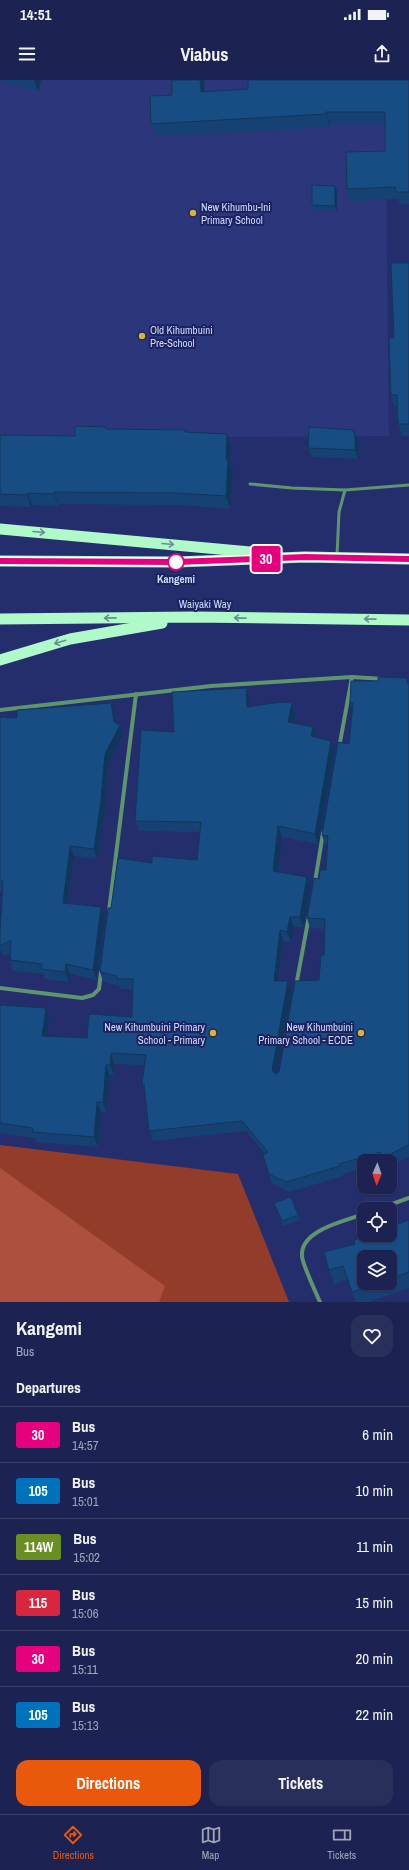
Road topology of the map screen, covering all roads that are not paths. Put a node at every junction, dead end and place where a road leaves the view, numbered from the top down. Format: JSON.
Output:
{"nodes":[{"id":1,"x":250,"y":484,"type":"dead end"},
{"id":2,"x":409,"y":485,"type":"edge"},
{"id":3,"x":345,"y":490,"type":"junction"},
{"id":4,"x":0,"y":529,"type":"edge"},
{"id":5,"x":305,"y":557,"type":"junction"},
{"id":6,"x":337,"y":558,"type":"junction"},
{"id":7,"x":409,"y":559,"type":"edge"},
{"id":8,"x":0,"y":561,"type":"edge"},
{"id":9,"x":194,"y":617,"type":"junction"},
{"id":10,"x":0,"y":619,"type":"edge"},
{"id":11,"x":409,"y":620,"type":"edge"},
{"id":12,"x":0,"y":660,"type":"edge"},
{"id":13,"x":352,"y":677,"type":"junction"},
{"id":14,"x":388,"y":680,"type":"edge"},
{"id":15,"x":136,"y":694,"type":"junction"},
{"id":16,"x":0,"y":710,"type":"edge"},
{"id":17,"x":338,"y":755,"type":"edge"},
{"id":18,"x":325,"y":825,"type":"edge"},
{"id":19,"x":314,"y":887,"type":"edge"},
{"id":20,"x":310,"y":910,"type":"edge"},
{"id":21,"x":108,"y":919,"type":"edge"},
{"id":22,"x":102,"y":966,"type":"edge"},
{"id":23,"x":0,"y":988,"type":"edge"},
{"id":24,"x":296,"y":988,"type":"edge"},
{"id":25,"x":409,"y":1198,"type":"edge"},
{"id":26,"x":397,"y":1202,"type":"edge"},
{"id":27,"x":357,"y":1217,"type":"edge"},
{"id":28,"x":320,"y":1302,"type":"edge"}],
"edges":[{"from":1,"to":3,"type":"lane"},
{"from":2,"to":3,"type":"lane"},
{"from":3,"to":6,"type":"lane"},
{"from":4,"to":5,"type":"highway","one_way":true},
{"from":5,"to":6,"type":"highway"},
{"from":5,"to":8,"type":"highway"},
{"from":6,"to":7,"type":"highway"},
{"from":9,"to":10,"type":"highway","name":"Waiyaki Way","one_way":true},
{"from":11,"to":9,"type":"highway","name":"Waiyaki Way","one_way":true},
{"from":9,"to":12,"type":"highway","one_way":true},
{"from":13,"to":14,"type":"street"},
{"from":13,"to":15,"type":"street"},
{"from":13,"to":17,"type":"street"},
{"from":15,"to":16,"type":"street"},
{"from":15,"to":21,"type":"street"},
{"from":18,"to":19,"type":"street"},
{"from":20,"to":24,"type":"street"},
{"from":22,"to":23,"type":"street"},
{"from":25,"to":26,"type":"street"},
{"from":27,"to":28,"type":"street"}]}
